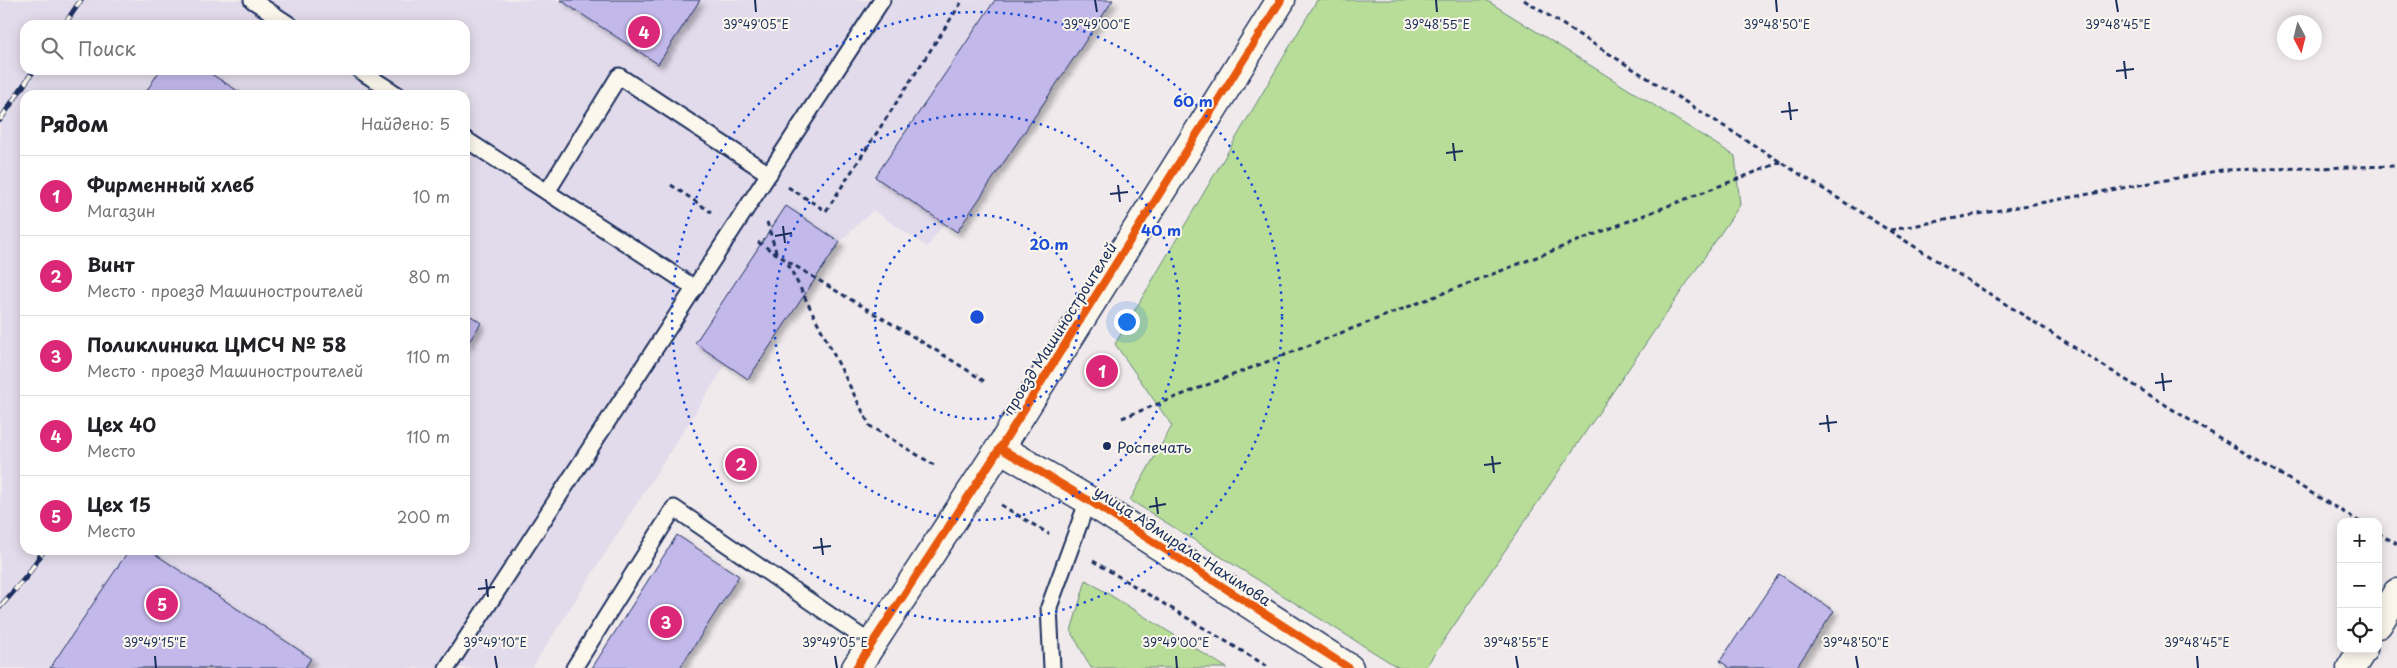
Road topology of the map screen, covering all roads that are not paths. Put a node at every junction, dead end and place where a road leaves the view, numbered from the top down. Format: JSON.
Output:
{"nodes":[{"id":1,"x":252,"y":0,"type":"edge"},
{"id":2,"x":882,"y":0,"type":"edge"},
{"id":3,"x":1277,"y":2,"type":"edge"},
{"id":4,"x":282,"y":20,"type":"edge"},
{"id":5,"x":367,"y":75,"type":"edge"},
{"id":6,"x":390,"y":90,"type":"edge"},
{"id":7,"x":470,"y":142,"type":"edge"},
{"id":8,"x":769,"y":174,"type":"junction"},
{"id":9,"x":547,"y":192,"type":"junction"},
{"id":10,"x":695,"y":288,"type":"junction"},
{"id":11,"x":1000,"y":448,"type":"junction"},
{"id":12,"x":1088,"y":500,"type":"junction"},
{"id":13,"x":2397,"y":593,"type":"edge"},
{"id":14,"x":2382,"y":617,"type":"edge"},
{"id":15,"x":872,"y":644,"type":"junction"},
{"id":16,"x":2360,"y":653,"type":"edge"},
{"id":17,"x":447,"y":668,"type":"edge"},
{"id":18,"x":574,"y":668,"type":"edge"},
{"id":19,"x":856,"y":668,"type":"edge"},
{"id":20,"x":1052,"y":668,"type":"edge"},
{"id":21,"x":1349,"y":668,"type":"edge"},
{"id":22,"x":2351,"y":668,"type":"edge"}],
"edges":[{"from":1,"to":4,"type":"lane"},
{"from":2,"to":8,"type":"lane"},
{"from":3,"to":11,"type":"street","name":"проезд Машиностроителей"},
{"from":5,"to":6,"type":"lane"},
{"from":7,"to":9,"type":"lane"},
{"from":8,"to":9,"type":"lane"},
{"from":8,"to":10,"type":"lane"},
{"from":9,"to":10,"type":"lane"},
{"from":10,"to":17,"type":"lane"},
{"from":11,"to":12,"type":"street","name":"улица Адмирала Нахимова"},
{"from":11,"to":15,"type":"street","name":"проезд Машиностроителей"},
{"from":12,"to":20,"type":"lane"},
{"from":12,"to":21,"type":"street","name":"улица Адмирала Нахимова"},
{"from":13,"to":14,"type":"street"},
{"from":15,"to":18,"type":"lane"},
{"from":15,"to":19,"type":"street","name":"проезд Машиностроителей"},
{"from":16,"to":22,"type":"street"}]}
